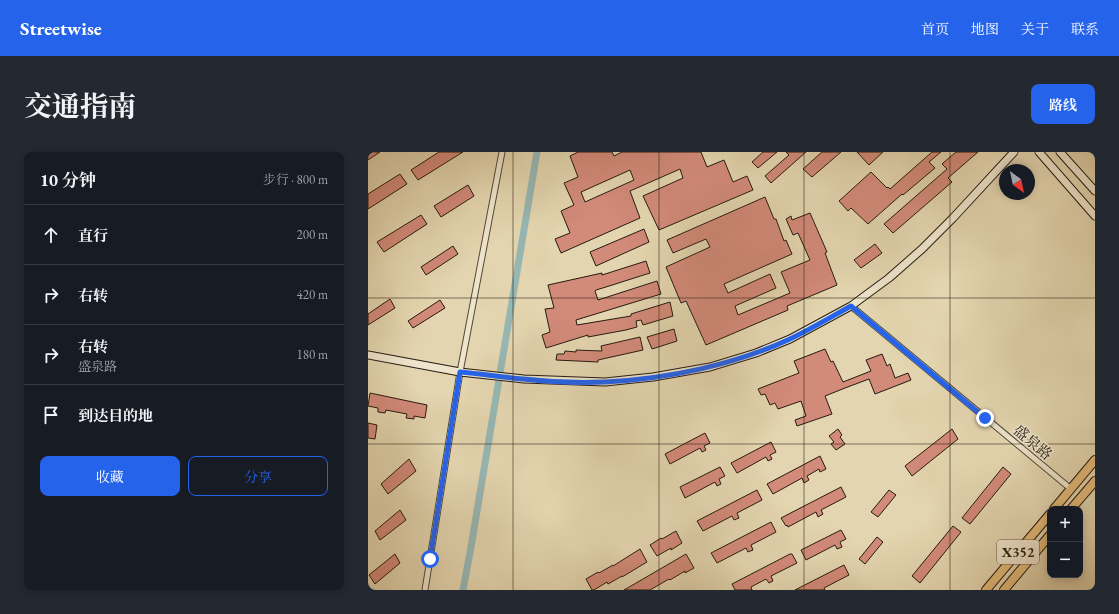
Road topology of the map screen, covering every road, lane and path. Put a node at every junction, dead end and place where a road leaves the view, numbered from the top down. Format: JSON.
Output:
{"nodes":[{"id":1,"x":502,"y":152,"type":"edge"},
{"id":2,"x":1014,"y":152,"type":"edge"},
{"id":3,"x":1039,"y":152,"type":"edge"},
{"id":4,"x":1060,"y":152,"type":"edge"},
{"id":5,"x":1095,"y":191,"type":"edge"},
{"id":6,"x":1095,"y":216,"type":"edge"},
{"id":7,"x":851,"y":306,"type":"junction"},
{"id":8,"x":368,"y":355,"type":"edge"},
{"id":9,"x":460,"y":372,"type":"junction"},
{"id":10,"x":1095,"y":460,"type":"edge"},
{"id":11,"x":1095,"y":480,"type":"edge"},
{"id":12,"x":1070,"y":489,"type":"junction"},
{"id":13,"x":1056,"y":506,"type":"edge"},
{"id":14,"x":1073,"y":506,"type":"edge"},
{"id":15,"x":1047,"y":518,"type":"edge"},
{"id":16,"x":1047,"y":539,"type":"edge"},
{"id":17,"x":425,"y":590,"type":"edge"},
{"id":18,"x":986,"y":590,"type":"edge"},
{"id":19,"x":1004,"y":590,"type":"edge"}],
"edges":[{"from":1,"to":9,"type":"street"},
{"from":2,"to":7,"type":"street"},
{"from":3,"to":6,"type":"street"},
{"from":4,"to":5,"type":"street"},
{"from":7,"to":9,"type":"street"},
{"from":7,"to":12,"type":"street","name":"盛泉路"},
{"from":8,"to":9,"type":"street"},
{"from":9,"to":17,"type":"street"},
{"from":10,"to":12,"type":"main road"},
{"from":11,"to":14,"type":"main road"},
{"from":12,"to":13,"type":"main road"},
{"from":15,"to":18,"type":"main road","number":"X352"},
{"from":16,"to":19,"type":"main road","number":"X352"}]}
